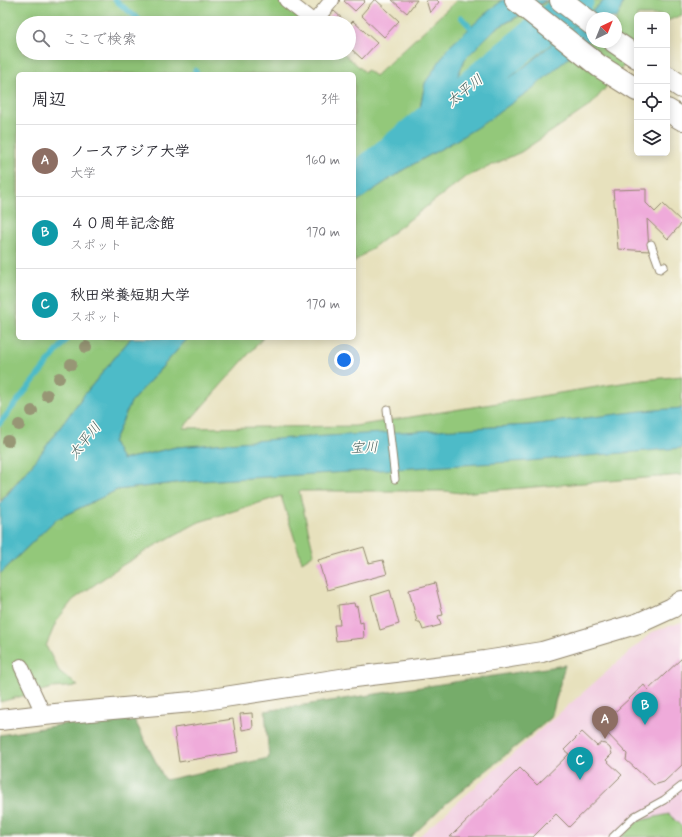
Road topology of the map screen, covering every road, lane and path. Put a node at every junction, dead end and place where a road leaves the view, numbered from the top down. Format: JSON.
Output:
{"nodes":[{"id":1,"x":286,"y":0,"type":"edge"},
{"id":2,"x":332,"y":0,"type":"edge"},
{"id":3,"x":516,"y":0,"type":"edge"},
{"id":4,"x":561,"y":0,"type":"edge"},
{"id":5,"x":306,"y":16,"type":"edge"},
{"id":6,"x":319,"y":16,"type":"edge"},
{"id":7,"x":586,"y":19,"type":"edge"},
{"id":8,"x":670,"y":79,"type":"edge"},
{"id":9,"x":634,"y":88,"type":"edge"},
{"id":10,"x":682,"y":88,"type":"edge"},
{"id":11,"x":670,"y":112,"type":"edge"},
{"id":12,"x":682,"y":119,"type":"edge"},
{"id":13,"x":651,"y":244,"type":"dead end"},
{"id":14,"x":664,"y":266,"type":"dead end"},
{"id":15,"x":387,"y":409,"type":"dead end"},
{"id":16,"x":395,"y":479,"type":"dead end"},
{"id":17,"x":682,"y":601,"type":"edge"},
{"id":18,"x":21,"y":666,"type":"dead end"},
{"id":19,"x":44,"y":715,"type":"junction"},
{"id":20,"x":0,"y":720,"type":"edge"},
{"id":21,"x":682,"y":786,"type":"edge"},
{"id":22,"x":613,"y":837,"type":"edge"}],
"edges":[{"from":1,"to":5,"type":"street"},
{"from":2,"to":6,"type":"street"},
{"from":3,"to":9,"type":"main road"},
{"from":4,"to":7,"type":"main road"},
{"from":8,"to":10,"type":"main road"},
{"from":11,"to":12,"type":"main road"},
{"from":13,"to":14,"type":"lane"},
{"from":15,"to":16,"type":"lane"},
{"from":17,"to":19,"type":"street"},
{"from":18,"to":19,"type":"street"},
{"from":19,"to":20,"type":"street"},
{"from":21,"to":22,"type":"lane"}]}
